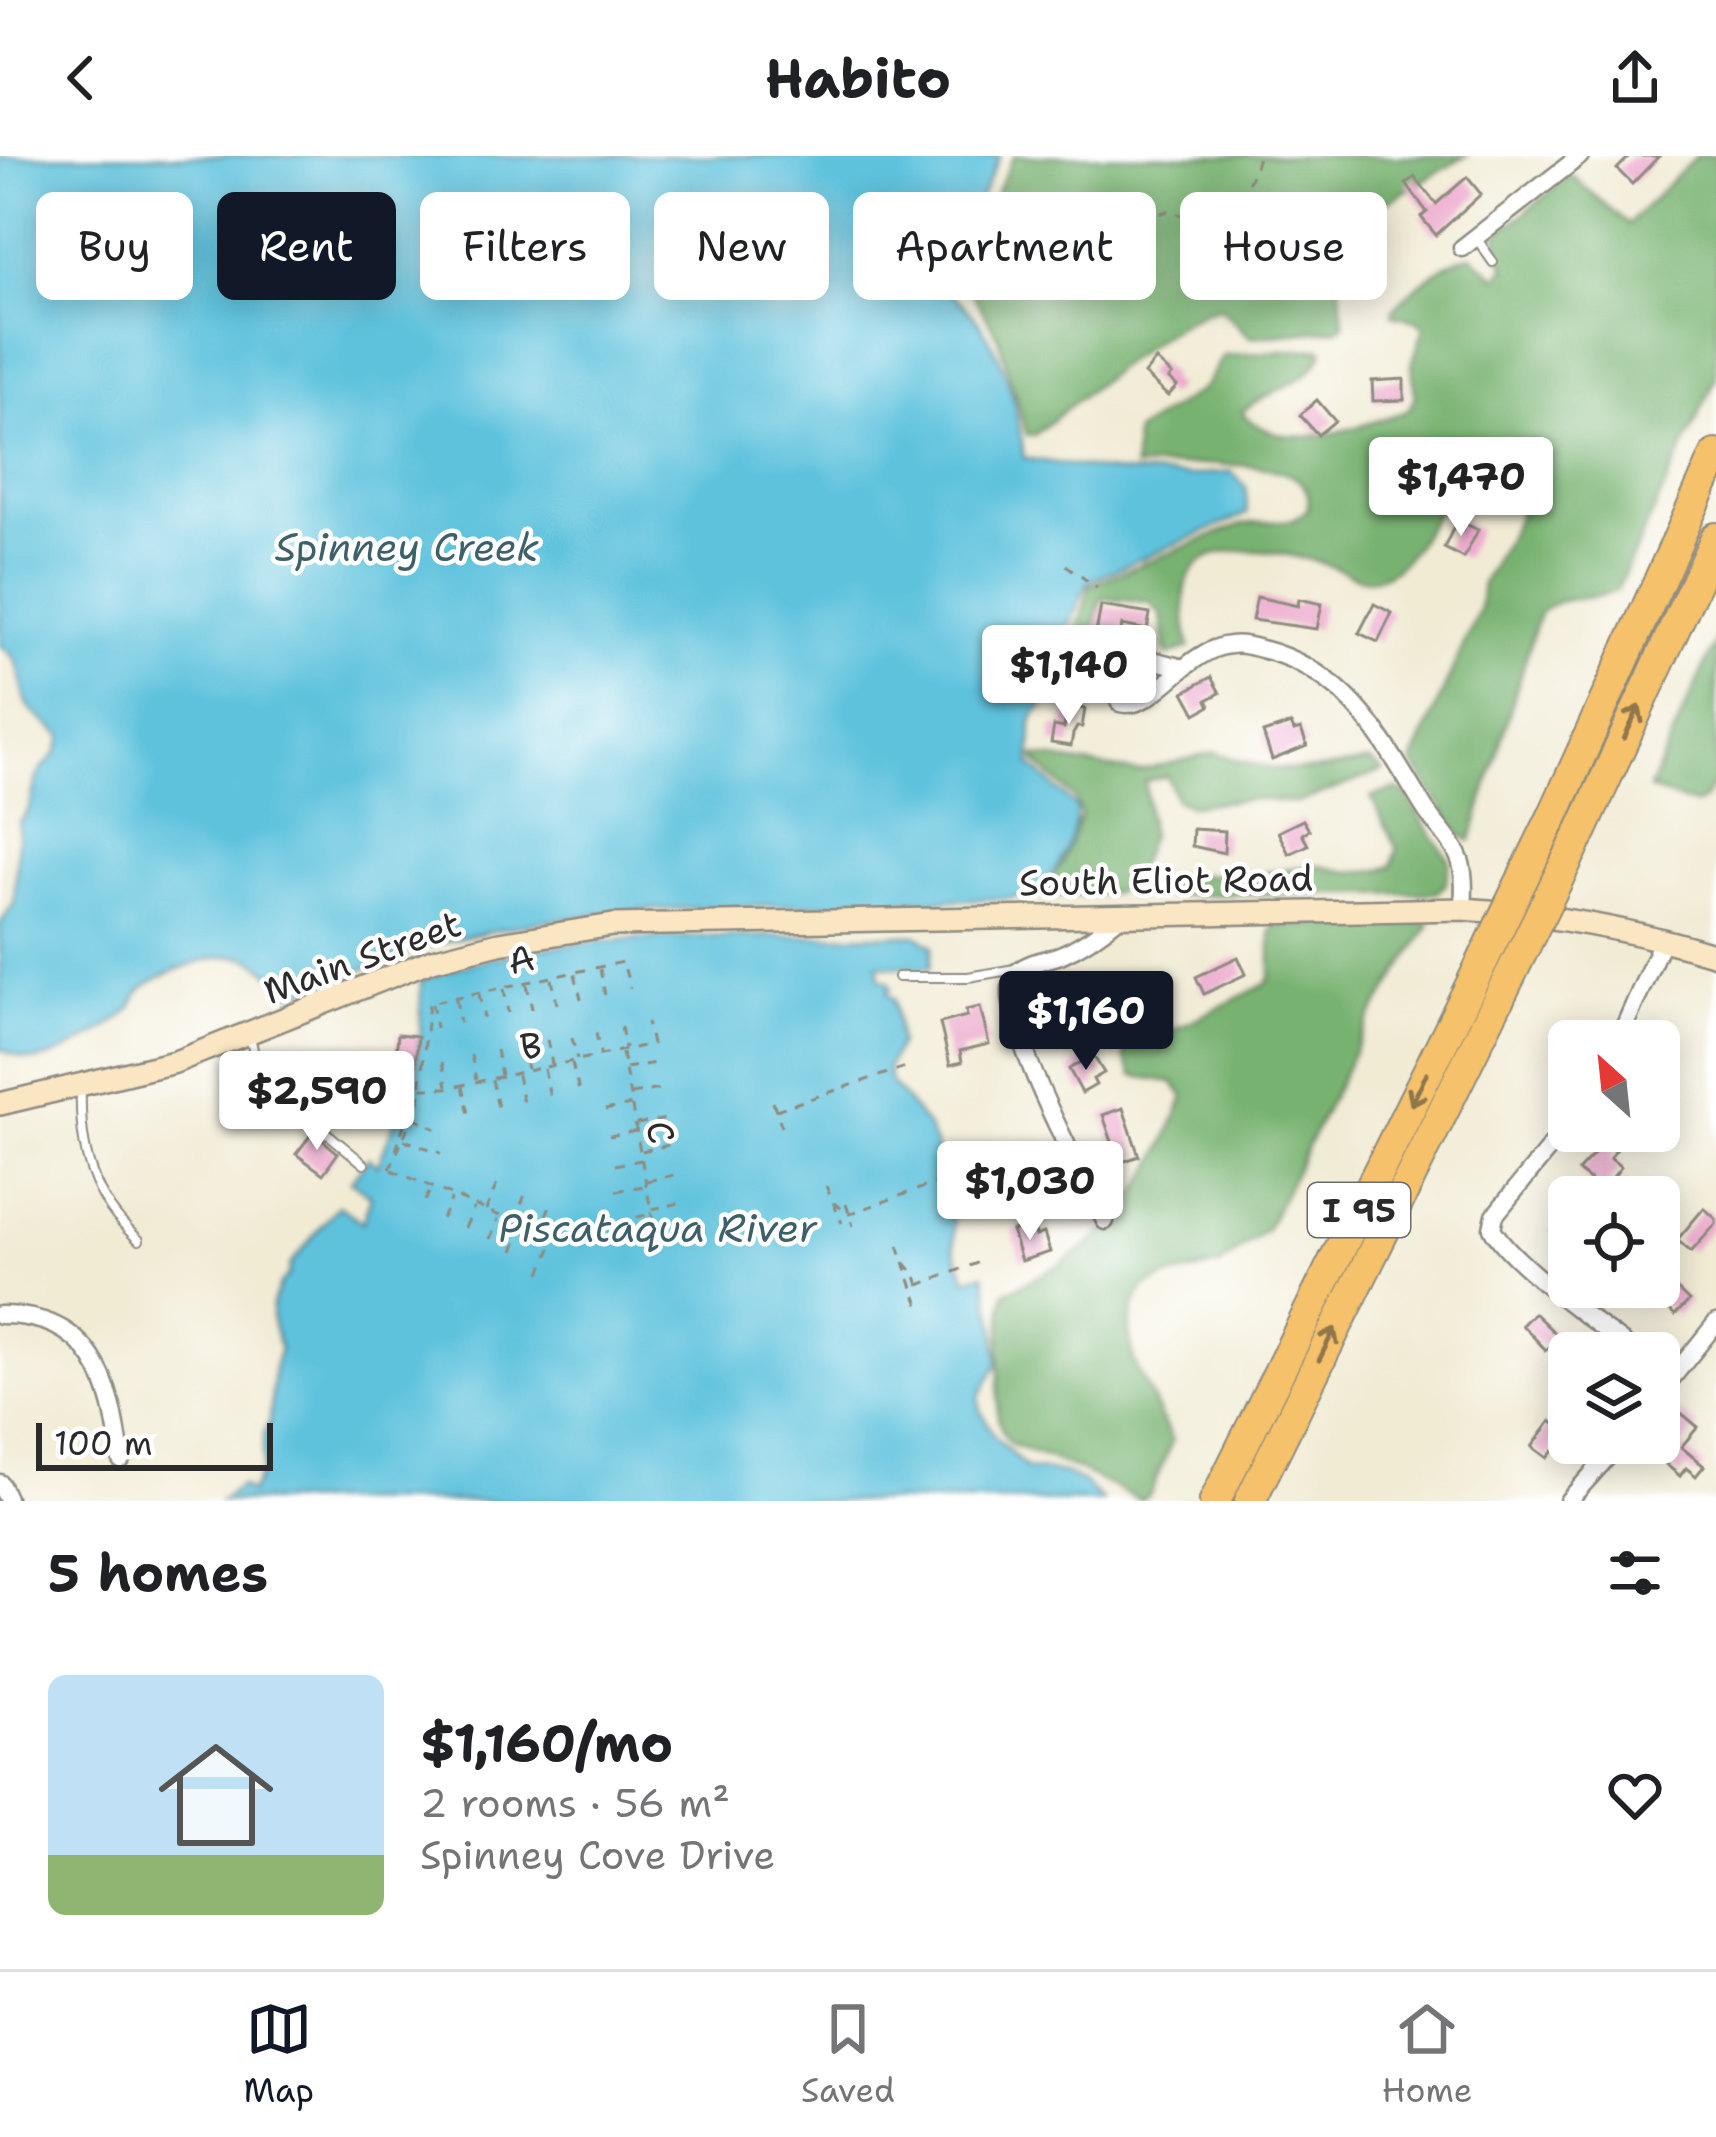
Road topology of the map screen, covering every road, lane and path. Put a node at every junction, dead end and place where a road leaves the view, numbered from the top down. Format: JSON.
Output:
{"nodes":[{"id":1,"x":1258,"y":156,"type":"edge"},
{"id":2,"x":1580,"y":156,"type":"edge"},
{"id":3,"x":1156,"y":215,"type":"edge"},
{"id":4,"x":1469,"y":243,"type":"joint"},
{"id":5,"x":1493,"y":262,"type":"dead end"},
{"id":6,"x":1716,"y":454,"type":"edge"},
{"id":7,"x":1716,"y":538,"type":"edge"},
{"id":8,"x":1066,"y":566,"type":"dead end"},
{"id":9,"x":1097,"y":588,"type":"dead end"},
{"id":10,"x":1180,"y":667,"type":"dead end"},
{"id":11,"x":1463,"y":909,"type":"junction"},
{"id":12,"x":1123,"y":914,"type":"junction"},
{"id":13,"x":613,"y":925,"type":"joint"},
{"id":14,"x":1663,"y":939,"type":"junction"},
{"id":15,"x":1716,"y":955,"type":"edge"},
{"id":16,"x":600,"y":967,"type":"junction"},
{"id":17,"x":1022,"y":968,"type":"junction"},
{"id":18,"x":575,"y":972,"type":"junction"},
{"id":19,"x":551,"y":977,"type":"junction"},
{"id":20,"x":898,"y":977,"type":"dead end"},
{"id":21,"x":527,"y":982,"type":"junction"},
{"id":22,"x":503,"y":987,"type":"junction"},
{"id":23,"x":630,"y":988,"type":"dead end"},
{"id":24,"x":478,"y":993,"type":"junction"},
{"id":25,"x":605,"y":995,"type":"dead end"},
{"id":26,"x":455,"y":998,"type":"junction"},
{"id":27,"x":581,"y":999,"type":"dead end"},
{"id":28,"x":430,"y":1003,"type":"junction"},
{"id":29,"x":557,"y":1004,"type":"dead end"},
{"id":30,"x":532,"y":1009,"type":"dead end"},
{"id":31,"x":508,"y":1013,"type":"dead end"},
{"id":32,"x":484,"y":1018,"type":"dead end"},
{"id":33,"x":1627,"y":1020,"type":"edge"},
{"id":34,"x":647,"y":1022,"type":"dead end"},
{"id":35,"x":460,"y":1024,"type":"dead end"},
{"id":36,"x":436,"y":1028,"type":"dead end"},
{"id":37,"x":621,"y":1028,"type":"dead end"},
{"id":38,"x":596,"y":1033,"type":"dead end"},
{"id":39,"x":250,"y":1034,"type":"junction"},
{"id":40,"x":572,"y":1038,"type":"dead end"},
{"id":41,"x":547,"y":1040,"type":"dead end"},
{"id":42,"x":521,"y":1045,"type":"dead end"},
{"id":43,"x":623,"y":1050,"type":"junction"},
{"id":44,"x":496,"y":1051,"type":"dead end"},
{"id":45,"x":471,"y":1055,"type":"dead end"},
{"id":46,"x":600,"y":1055,"type":"junction"},
{"id":47,"x":575,"y":1061,"type":"junction"},
{"id":48,"x":442,"y":1062,"type":"dead end"},
{"id":49,"x":655,"y":1063,"type":"dead end"},
{"id":50,"x":552,"y":1066,"type":"junction"},
{"id":51,"x":906,"y":1067,"type":"dead end"},
{"id":52,"x":544,"y":1068,"type":"junction"},
{"id":53,"x":625,"y":1069,"type":"junction"},
{"id":54,"x":527,"y":1071,"type":"junction"},
{"id":55,"x":516,"y":1073,"type":"junction"},
{"id":56,"x":501,"y":1076,"type":"junction"},
{"id":57,"x":491,"y":1078,"type":"junction"},
{"id":58,"x":477,"y":1082,"type":"junction"},
{"id":59,"x":463,"y":1085,"type":"junction"},
{"id":60,"x":81,"y":1087,"type":"junction"},
{"id":61,"x":420,"y":1088,"type":"junction"},
{"id":62,"x":448,"y":1088,"type":"junction"},
{"id":63,"x":660,"y":1089,"type":"dead end"},
{"id":64,"x":579,"y":1091,"type":"dead end"},
{"id":65,"x":629,"y":1095,"type":"junction"},
{"id":66,"x":550,"y":1097,"type":"dead end"},
{"id":67,"x":411,"y":1102,"type":"dead end"},
{"id":68,"x":772,"y":1102,"type":"dead end"},
{"id":69,"x":523,"y":1103,"type":"dead end"},
{"id":70,"x":0,"y":1104,"type":"edge"},
{"id":71,"x":631,"y":1105,"type":"junction"},
{"id":72,"x":498,"y":1108,"type":"dead end"},
{"id":73,"x":605,"y":1110,"type":"dead end"},
{"id":74,"x":776,"y":1110,"type":"junction"},
{"id":75,"x":470,"y":1114,"type":"dead end"},
{"id":76,"x":412,"y":1117,"type":"junction"},
{"id":77,"x":665,"y":1119,"type":"dead end"},
{"id":78,"x":635,"y":1127,"type":"junction"},
{"id":79,"x":782,"y":1127,"type":"dead end"},
{"id":80,"x":436,"y":1129,"type":"dead end"},
{"id":81,"x":609,"y":1136,"type":"dead end"},
{"id":82,"x":403,"y":1139,"type":"junction"},
{"id":83,"x":669,"y":1145,"type":"dead end"},
{"id":84,"x":1548,"y":1150,"type":"edge"},
{"id":85,"x":640,"y":1151,"type":"junction"},
{"id":86,"x":441,"y":1153,"type":"dead end"},
{"id":87,"x":641,"y":1160,"type":"junction"},
{"id":88,"x":364,"y":1164,"type":"dead end"},
{"id":89,"x":615,"y":1165,"type":"dead end"},
{"id":90,"x":390,"y":1169,"type":"junction"},
{"id":91,"x":961,"y":1174,"type":"dead end"},
{"id":92,"x":674,"y":1175,"type":"dead end"},
{"id":93,"x":497,"y":1184,"type":"dead end"},
{"id":94,"x":646,"y":1184,"type":"junction"},
{"id":95,"x":826,"y":1186,"type":"dead end"},
{"id":96,"x":432,"y":1187,"type":"junction"},
{"id":97,"x":616,"y":1192,"type":"dead end"},
{"id":98,"x":1119,"y":1194,"type":"dead end"},
{"id":99,"x":525,"y":1195,"type":"dead end"},
{"id":100,"x":452,"y":1196,"type":"junction"},
{"id":101,"x":425,"y":1201,"type":"dead end"},
{"id":102,"x":680,"y":1203,"type":"dead end"},
{"id":103,"x":834,"y":1203,"type":"junction"},
{"id":104,"x":846,"y":1204,"type":"dead end"},
{"id":105,"x":475,"y":1205,"type":"junction"},
{"id":106,"x":550,"y":1206,"type":"dead end"},
{"id":107,"x":486,"y":1210,"type":"junction"},
{"id":108,"x":651,"y":1212,"type":"junction"},
{"id":109,"x":1101,"y":1213,"type":"joint"},
{"id":110,"x":849,"y":1214,"type":"junction"},
{"id":111,"x":499,"y":1216,"type":"junction"},
{"id":112,"x":442,"y":1219,"type":"dead end"},
{"id":113,"x":619,"y":1221,"type":"dead end"},
{"id":114,"x":514,"y":1222,"type":"junction"},
{"id":115,"x":653,"y":1222,"type":"dead end"},
{"id":116,"x":842,"y":1223,"type":"dead end"},
{"id":117,"x":524,"y":1226,"type":"junction"},
{"id":118,"x":560,"y":1226,"type":"dead end"},
{"id":119,"x":854,"y":1226,"type":"dead end"},
{"id":120,"x":465,"y":1228,"type":"dead end"},
{"id":121,"x":539,"y":1233,"type":"junction"},
{"id":122,"x":490,"y":1239,"type":"dead end"},
{"id":123,"x":140,"y":1240,"type":"dead end"},
{"id":124,"x":558,"y":1241,"type":"junction"},
{"id":125,"x":898,"y":1245,"type":"dead end"},
{"id":126,"x":513,"y":1251,"type":"dead end"},
{"id":127,"x":903,"y":1261,"type":"junction"},
{"id":128,"x":977,"y":1263,"type":"dead end"},
{"id":129,"x":541,"y":1273,"type":"dead end"},
{"id":130,"x":919,"y":1285,"type":"junction"},
{"id":131,"x":922,"y":1294,"type":"dead end"},
{"id":132,"x":920,"y":1309,"type":"dead end"},
{"id":133,"x":0,"y":1315,"type":"edge"},
{"id":134,"x":1716,"y":1322,"type":"edge"},
{"id":135,"x":1610,"y":1332,"type":"edge"},
{"id":136,"x":1680,"y":1363,"type":"edge"},
{"id":137,"x":121,"y":1460,"type":"dead end"},
{"id":138,"x":1601,"y":1464,"type":"edge"},
{"id":139,"x":1215,"y":1501,"type":"edge"},
{"id":140,"x":1250,"y":1501,"type":"edge"},
{"id":141,"x":1568,"y":1501,"type":"edge"}],
"edges":[{"from":1,"to":3,"type":"path"},
{"from":2,"to":4,"type":"street"},
{"from":4,"to":5,"type":"lane"},
{"from":6,"to":139,"type":"highway","number":"I 95","one_way":true,"bridge":true},
{"from":140,"to":7,"type":"highway","number":"I 95","one_way":true,"bridge":true},
{"from":8,"to":9,"type":"path"},
{"from":10,"to":11,"type":"street"},
{"from":11,"to":12,"type":"main road","name":"South Eliot Road"},
{"from":11,"to":14,"type":"main road","name":"South Eliot Road"},
{"from":12,"to":13,"type":"main road","name":"South Eliot Road"},
{"from":12,"to":17,"type":"street"},
{"from":13,"to":39,"type":"main road","name":"Main Street"},
{"from":14,"to":15,"type":"main road","name":"South Eliot Road"},
{"from":14,"to":33,"type":"street"},
{"from":16,"to":18,"type":"path","name":"A"},
{"from":16,"to":23,"type":"path","name":"A"},
{"from":16,"to":25,"type":"path"},
{"from":17,"to":20,"type":"lane"},
{"from":17,"to":109,"type":"street"},
{"from":18,"to":19,"type":"path","name":"A"},
{"from":18,"to":27,"type":"path"},
{"from":19,"to":21,"type":"path","name":"A"},
{"from":19,"to":29,"type":"path"},
{"from":21,"to":22,"type":"path","name":"A"},
{"from":21,"to":30,"type":"path"},
{"from":22,"to":24,"type":"path","name":"A"},
{"from":22,"to":31,"type":"path"},
{"from":24,"to":26,"type":"path","name":"A"},
{"from":24,"to":32,"type":"path"},
{"from":26,"to":28,"type":"path","name":"A"},
{"from":26,"to":35,"type":"path"},
{"from":28,"to":36,"type":"path"},
{"from":28,"to":61,"type":"path"},
{"from":34,"to":43,"type":"path","name":"B"},
{"from":37,"to":43,"type":"path","name":"C"},
{"from":38,"to":46,"type":"path"},
{"from":39,"to":60,"type":"main road","name":"Main Street"},
{"from":39,"to":88,"type":"lane"},
{"from":40,"to":47,"type":"path"},
{"from":41,"to":50,"type":"path"},
{"from":42,"to":54,"type":"path"},
{"from":43,"to":46,"type":"path","name":"B"},
{"from":43,"to":53,"type":"path","name":"C"},
{"from":44,"to":56,"type":"path"},
{"from":45,"to":58,"type":"path"},
{"from":46,"to":47,"type":"path","name":"B"},
{"from":47,"to":50,"type":"path","name":"B"},
{"from":47,"to":64,"type":"path"},
{"from":48,"to":62,"type":"path"},
{"from":49,"to":53,"type":"path"},
{"from":50,"to":52,"type":"path","name":"B"},
{"from":51,"to":74,"type":"path"},
{"from":52,"to":54,"type":"path","name":"B"},
{"from":52,"to":66,"type":"path"},
{"from":53,"to":65,"type":"path","name":"C"},
{"from":54,"to":55,"type":"path","name":"B"},
{"from":55,"to":56,"type":"path","name":"B"},
{"from":55,"to":69,"type":"path"},
{"from":56,"to":57,"type":"path","name":"B"},
{"from":57,"to":58,"type":"path","name":"B"},
{"from":57,"to":72,"type":"path"},
{"from":58,"to":59,"type":"path","name":"B"},
{"from":59,"to":62,"type":"path","name":"B"},
{"from":59,"to":75,"type":"path"},
{"from":60,"to":70,"type":"main road","name":"Main Street"},
{"from":60,"to":123,"type":"lane"},
{"from":61,"to":62,"type":"path","name":"B"},
{"from":61,"to":76,"type":"path"},
{"from":63,"to":65,"type":"path"},
{"from":65,"to":71,"type":"path","name":"C"},
{"from":67,"to":90,"type":"path"},
{"from":68,"to":74,"type":"path"},
{"from":71,"to":73,"type":"path"},
{"from":71,"to":78,"type":"path","name":"C"},
{"from":74,"to":79,"type":"path"},
{"from":76,"to":80,"type":"path"},
{"from":76,"to":82,"type":"path"},
{"from":77,"to":78,"type":"path"},
{"from":78,"to":81,"type":"path"},
{"from":78,"to":85,"type":"path","name":"C"},
{"from":82,"to":86,"type":"path"},
{"from":82,"to":90,"type":"path"},
{"from":83,"to":85,"type":"path"},
{"from":84,"to":135,"type":"street"},
{"from":85,"to":87,"type":"path","name":"C"},
{"from":87,"to":89,"type":"path"},
{"from":87,"to":94,"type":"path","name":"C"},
{"from":90,"to":96,"type":"path"},
{"from":91,"to":110,"type":"path"},
{"from":92,"to":94,"type":"path"},
{"from":93,"to":107,"type":"path"},
{"from":94,"to":97,"type":"path"},
{"from":94,"to":108,"type":"path","name":"C"},
{"from":95,"to":103,"type":"path"},
{"from":96,"to":100,"type":"path"},
{"from":96,"to":101,"type":"path"},
{"from":98,"to":109,"type":"lane"},
{"from":99,"to":114,"type":"path"},
{"from":100,"to":105,"type":"path"},
{"from":100,"to":112,"type":"path"},
{"from":102,"to":108,"type":"path"},
{"from":103,"to":110,"type":"path"},
{"from":103,"to":116,"type":"path"},
{"from":104,"to":110,"type":"path"},
{"from":105,"to":107,"type":"path"},
{"from":105,"to":120,"type":"path"},
{"from":106,"to":121,"type":"path"},
{"from":107,"to":111,"type":"path"},
{"from":108,"to":113,"type":"path"},
{"from":108,"to":115,"type":"path","name":"C"},
{"from":110,"to":119,"type":"path"},
{"from":111,"to":114,"type":"path"},
{"from":111,"to":122,"type":"path"},
{"from":114,"to":117,"type":"path"},
{"from":117,"to":121,"type":"path"},
{"from":117,"to":126,"type":"path"},
{"from":118,"to":124,"type":"path"},
{"from":121,"to":124,"type":"path"},
{"from":124,"to":129,"type":"path"},
{"from":125,"to":127,"type":"path"},
{"from":127,"to":130,"type":"path"},
{"from":127,"to":132,"type":"path"},
{"from":128,"to":130,"type":"path"},
{"from":130,"to":131,"type":"path"},
{"from":133,"to":137,"type":"street"},
{"from":134,"to":136,"type":"street"},
{"from":138,"to":141,"type":"street"}]}
